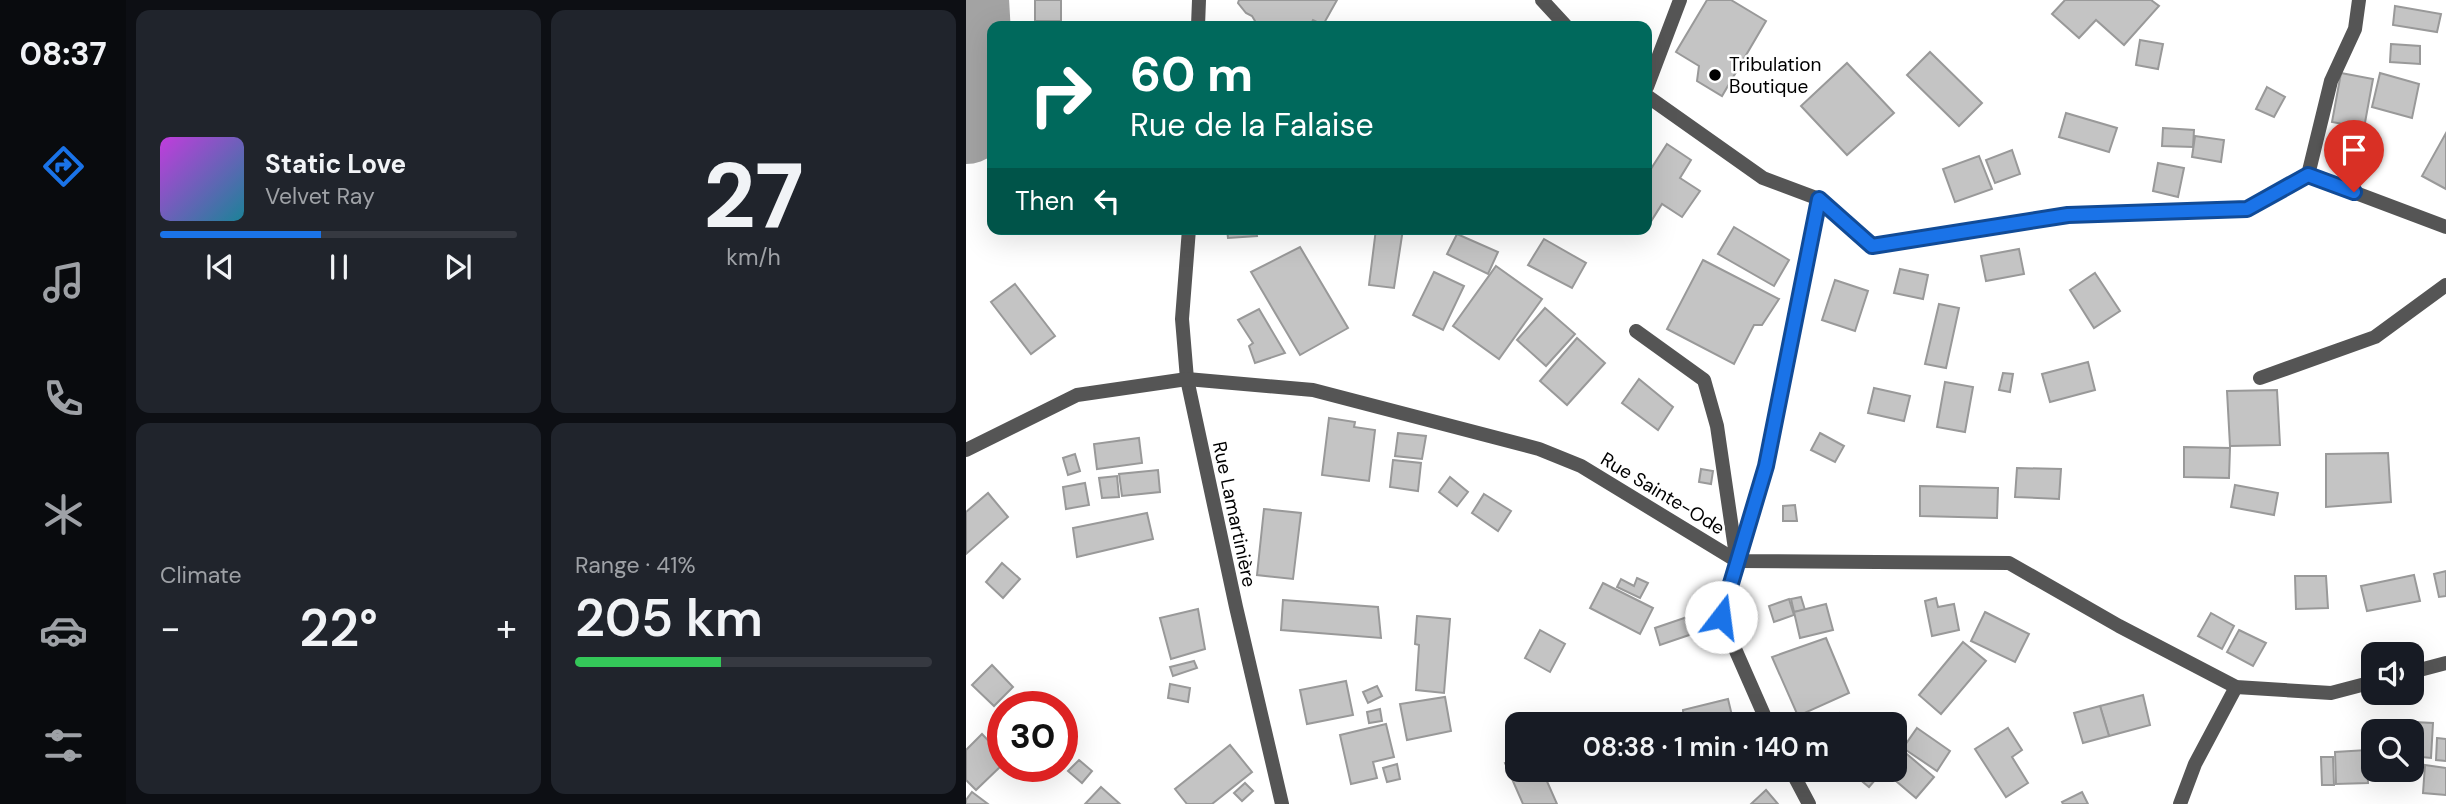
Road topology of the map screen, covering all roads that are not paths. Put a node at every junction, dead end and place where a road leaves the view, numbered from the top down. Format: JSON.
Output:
{"nodes":[{"id":1,"x":1199,"y":0,"type":"edge"},
{"id":2,"x":1542,"y":0,"type":"edge"},
{"id":3,"x":1680,"y":0,"type":"edge"},
{"id":4,"x":2359,"y":0,"type":"edge"},
{"id":5,"x":1198,"y":21,"type":"edge"},
{"id":6,"x":1561,"y":21,"type":"edge"},
{"id":7,"x":1652,"y":74,"type":"edge"},
{"id":8,"x":1652,"y":100,"type":"edge"},
{"id":9,"x":2308,"y":175,"type":"junction"},
{"id":10,"x":1819,"y":199,"type":"junction"},
{"id":11,"x":2446,"y":227,"type":"edge"},
{"id":12,"x":1189,"y":235,"type":"edge"},
{"id":13,"x":2446,"y":285,"type":"edge"},
{"id":14,"x":1636,"y":331,"type":"dead end"},
{"id":15,"x":2260,"y":378,"type":"dead end"},
{"id":16,"x":1186,"y":379,"type":"junction"},
{"id":17,"x":966,"y":450,"type":"edge"},
{"id":18,"x":1737,"y":561,"type":"junction"},
{"id":19,"x":2446,"y":663,"type":"edge"},
{"id":20,"x":2424,"y":669,"type":"edge"},
{"id":21,"x":2361,"y":685,"type":"edge"},
{"id":22,"x":2236,"y":687,"type":"junction"},
{"id":23,"x":1763,"y":712,"type":"edge"},
{"id":24,"x":1797,"y":782,"type":"edge"},
{"id":25,"x":1282,"y":804,"type":"edge"},
{"id":26,"x":1809,"y":804,"type":"edge"},
{"id":27,"x":2180,"y":804,"type":"edge"}],
"edges":[{"from":1,"to":5,"type":"street"},
{"from":2,"to":6,"type":"street"},
{"from":3,"to":7,"type":"street"},
{"from":4,"to":9,"type":"street"},
{"from":8,"to":10,"type":"street"},
{"from":9,"to":10,"type":"street"},
{"from":9,"to":11,"type":"street"},
{"from":10,"to":18,"type":"street"},
{"from":12,"to":16,"type":"street","name":"Rue Lamartinière"},
{"from":13,"to":15,"type":"street"},
{"from":14,"to":18,"type":"street"},
{"from":16,"to":17,"type":"street","name":"Rue Sainte-Ode"},
{"from":16,"to":18,"type":"street","name":"Rue Sainte-Ode"},
{"from":16,"to":25,"type":"street","name":"Rue Lamartinière"},
{"from":18,"to":22,"type":"street"},
{"from":18,"to":23,"type":"street"},
{"from":19,"to":20,"type":"street"},
{"from":21,"to":22,"type":"street"},
{"from":22,"to":27,"type":"street"},
{"from":24,"to":26,"type":"street"}]}
